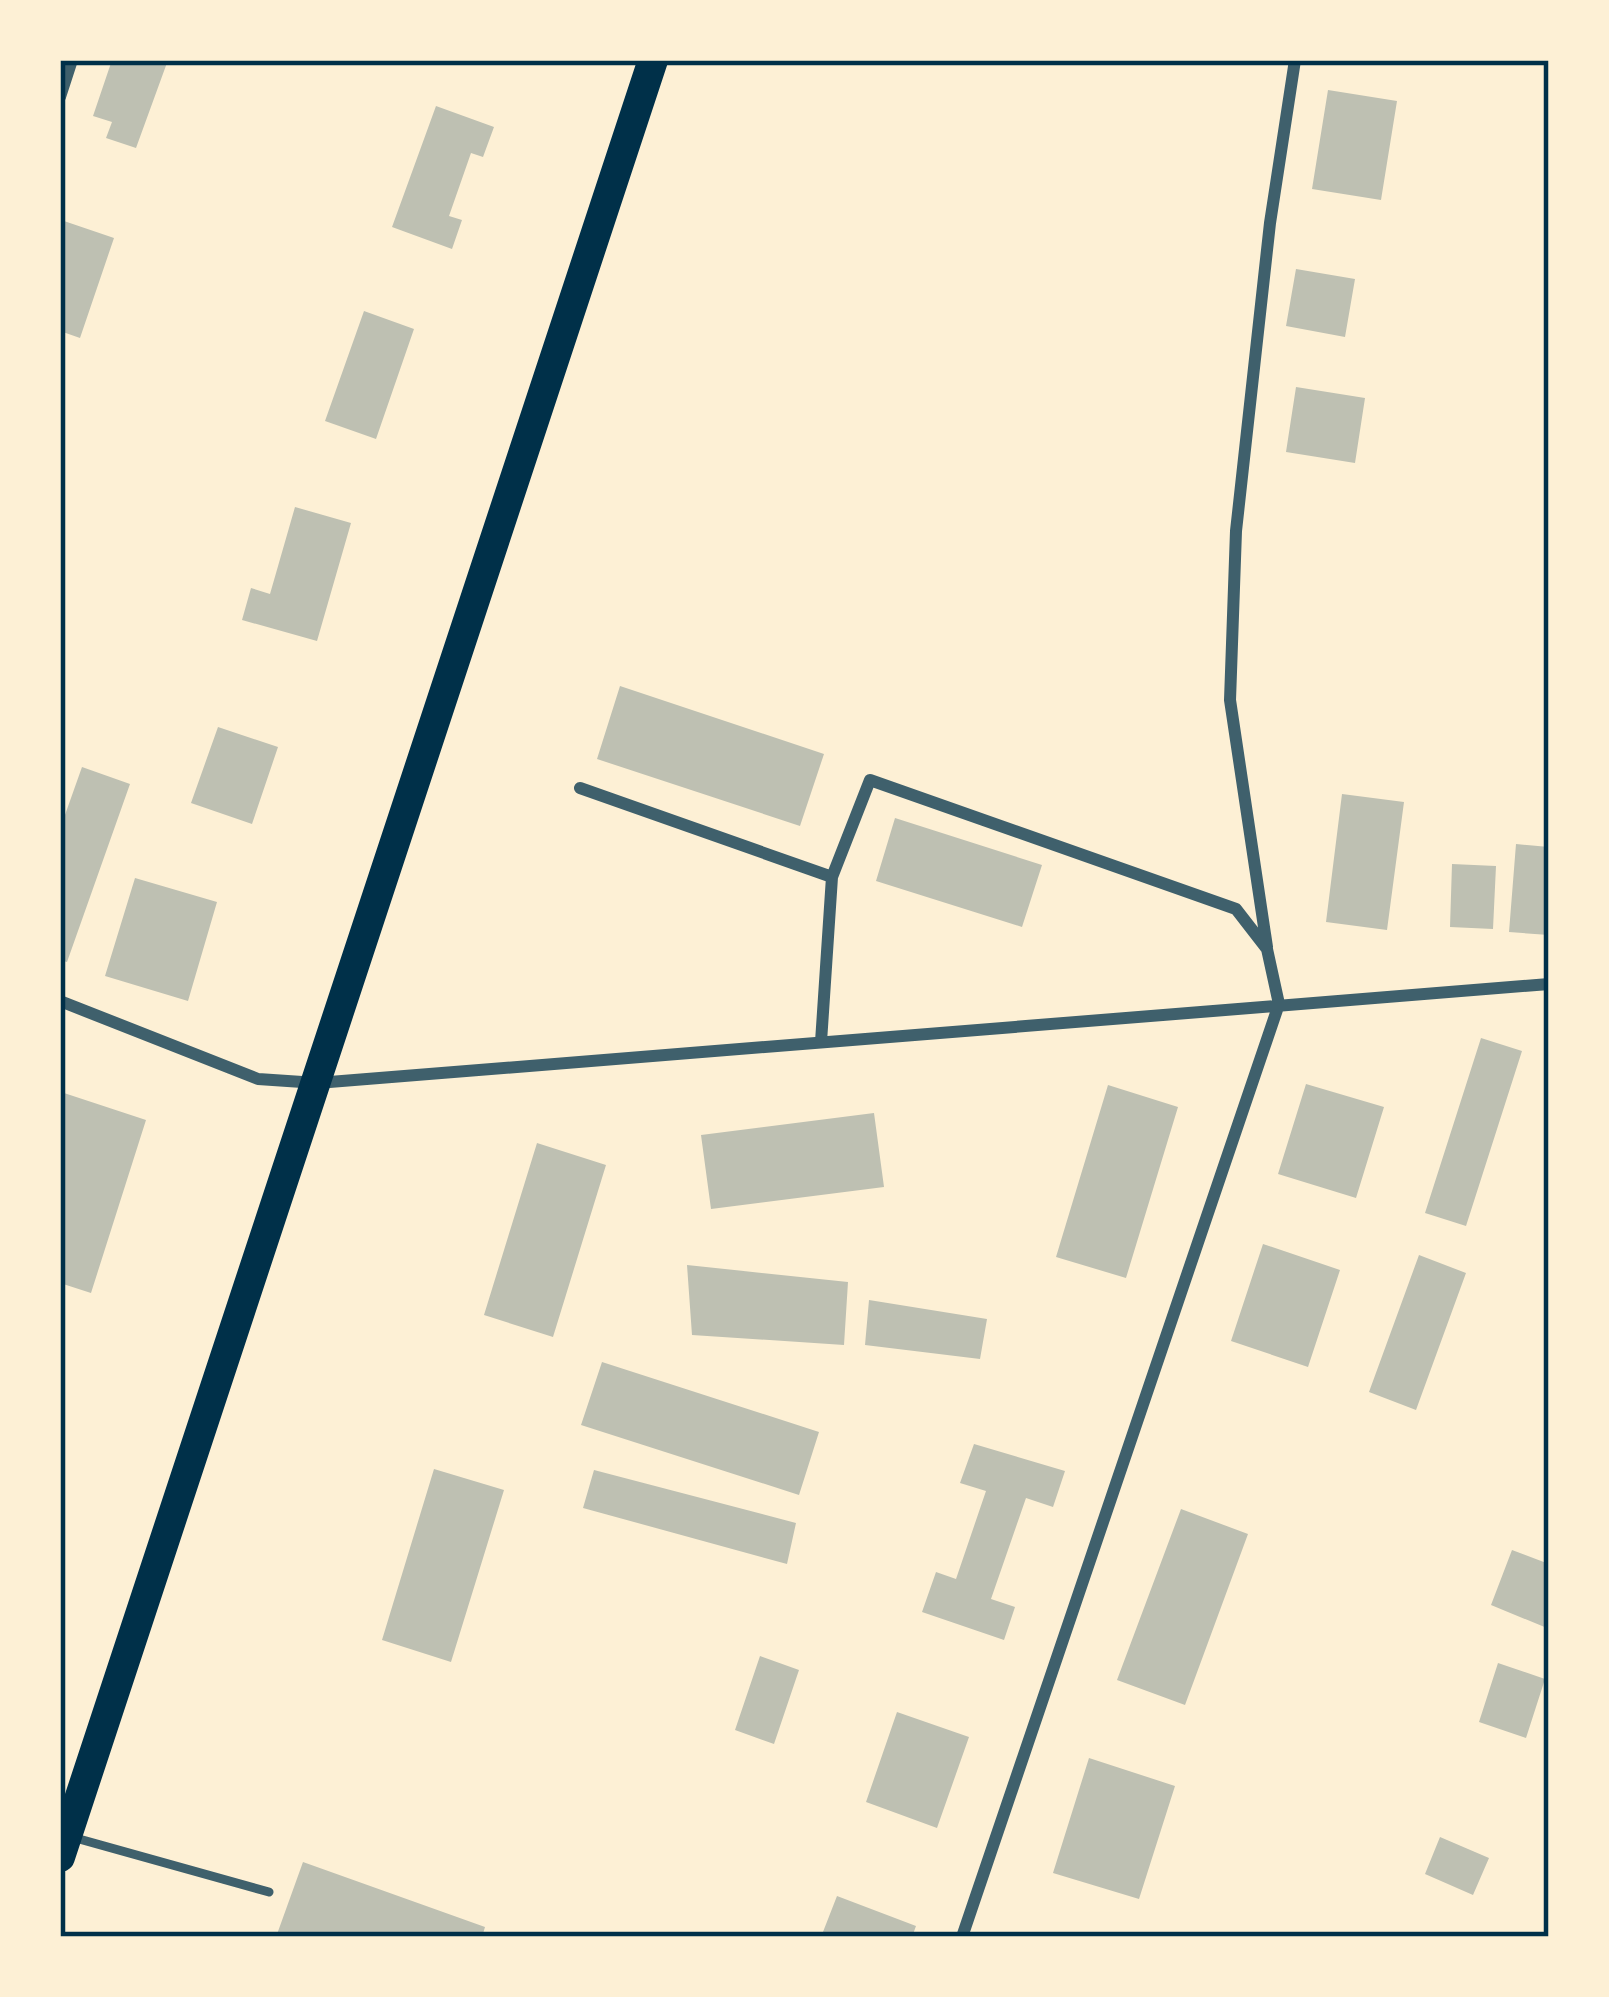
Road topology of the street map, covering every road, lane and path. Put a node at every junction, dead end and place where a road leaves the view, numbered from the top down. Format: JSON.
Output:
{"nodes":[{"id":1,"x":72,"y":60,"type":"edge"},
{"id":2,"x":652,"y":60,"type":"edge"},
{"id":3,"x":1295,"y":60,"type":"edge"},
{"id":4,"x":60,"y":97,"type":"edge"},
{"id":5,"x":580,"y":788,"type":"dead end"},
{"id":6,"x":832,"y":877,"type":"junction"},
{"id":7,"x":1267,"y":949,"type":"junction"},
{"id":8,"x":1549,"y":984,"type":"edge"},
{"id":9,"x":60,"y":1001,"type":"edge"},
{"id":10,"x":1279,"y":1004,"type":"junction"},
{"id":11,"x":821,"y":1042,"type":"junction"},
{"id":12,"x":316,"y":1083,"type":"junction"},
{"id":13,"x":63,"y":1846,"type":"edge"},
{"id":14,"x":269,"y":1892,"type":"dead end"},
{"id":15,"x":962,"y":1937,"type":"edge"}],
"edges":[{"from":1,"to":4,"type":"street"},
{"from":2,"to":12,"type":"main road"},
{"from":3,"to":7,"type":"street"},
{"from":5,"to":6,"type":"street"},
{"from":6,"to":7,"type":"street"},
{"from":6,"to":11,"type":"street"},
{"from":7,"to":10,"type":"street"},
{"from":8,"to":10,"type":"street"},
{"from":9,"to":12,"type":"street"},
{"from":10,"to":11,"type":"street"},
{"from":10,"to":15,"type":"street"},
{"from":11,"to":12,"type":"street"},
{"from":12,"to":13,"type":"main road"},
{"from":13,"to":14,"type":"lane"}]}
